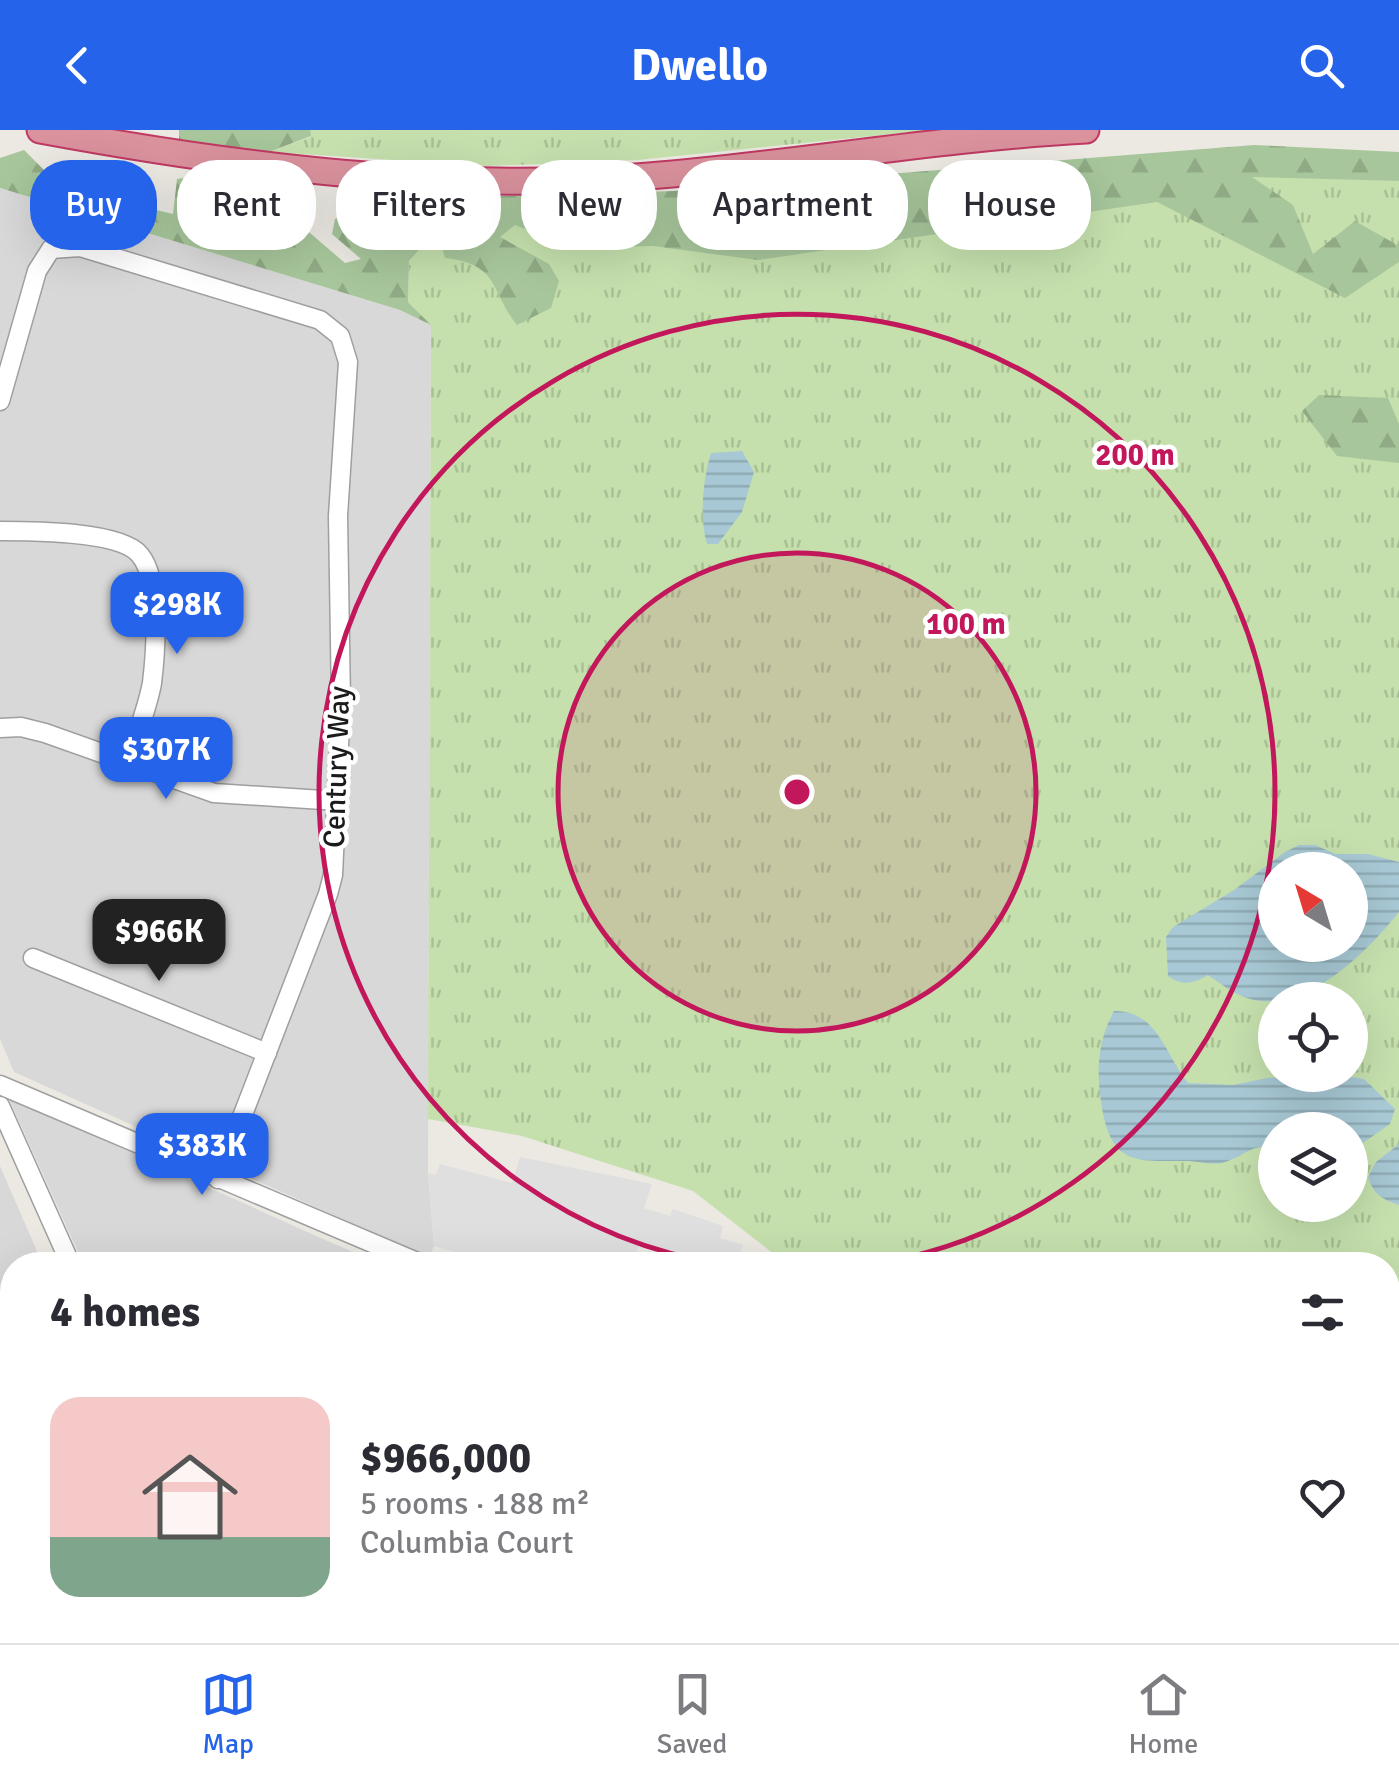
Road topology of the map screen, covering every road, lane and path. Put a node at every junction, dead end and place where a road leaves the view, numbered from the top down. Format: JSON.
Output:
{"nodes":[{"id":1,"x":40,"y":130,"type":"edge"},
{"id":2,"x":1086,"y":130,"type":"edge"},
{"id":3,"x":0,"y":400,"type":"edge"},
{"id":4,"x":0,"y":531,"type":"edge"},
{"id":5,"x":0,"y":728,"type":"edge"},
{"id":6,"x":126,"y":763,"type":"junction"},
{"id":7,"x":338,"y":801,"type":"junction"},
{"id":8,"x":33,"y":958,"type":"dead end"},
{"id":9,"x":266,"y":1053,"type":"junction"},
{"id":10,"x":0,"y":1085,"type":"edge"},
{"id":11,"x":0,"y":1106,"type":"edge"},
{"id":12,"x":218,"y":1179,"type":"junction"},
{"id":13,"x":65,"y":1252,"type":"edge"},
{"id":14,"x":393,"y":1252,"type":"edge"}],
"edges":[{"from":1,"to":2,"type":"highway"},
{"from":3,"to":7,"type":"street","name":"Century Way"},
{"from":4,"to":6,"type":"street"},
{"from":5,"to":6,"type":"street"},
{"from":6,"to":7,"type":"street"},
{"from":7,"to":9,"type":"street","name":"Century Way"},
{"from":8,"to":9,"type":"street"},
{"from":9,"to":12,"type":"street","name":"Century Way"},
{"from":10,"to":12,"type":"street"},
{"from":11,"to":13,"type":"street"},
{"from":12,"to":14,"type":"street"}]}
